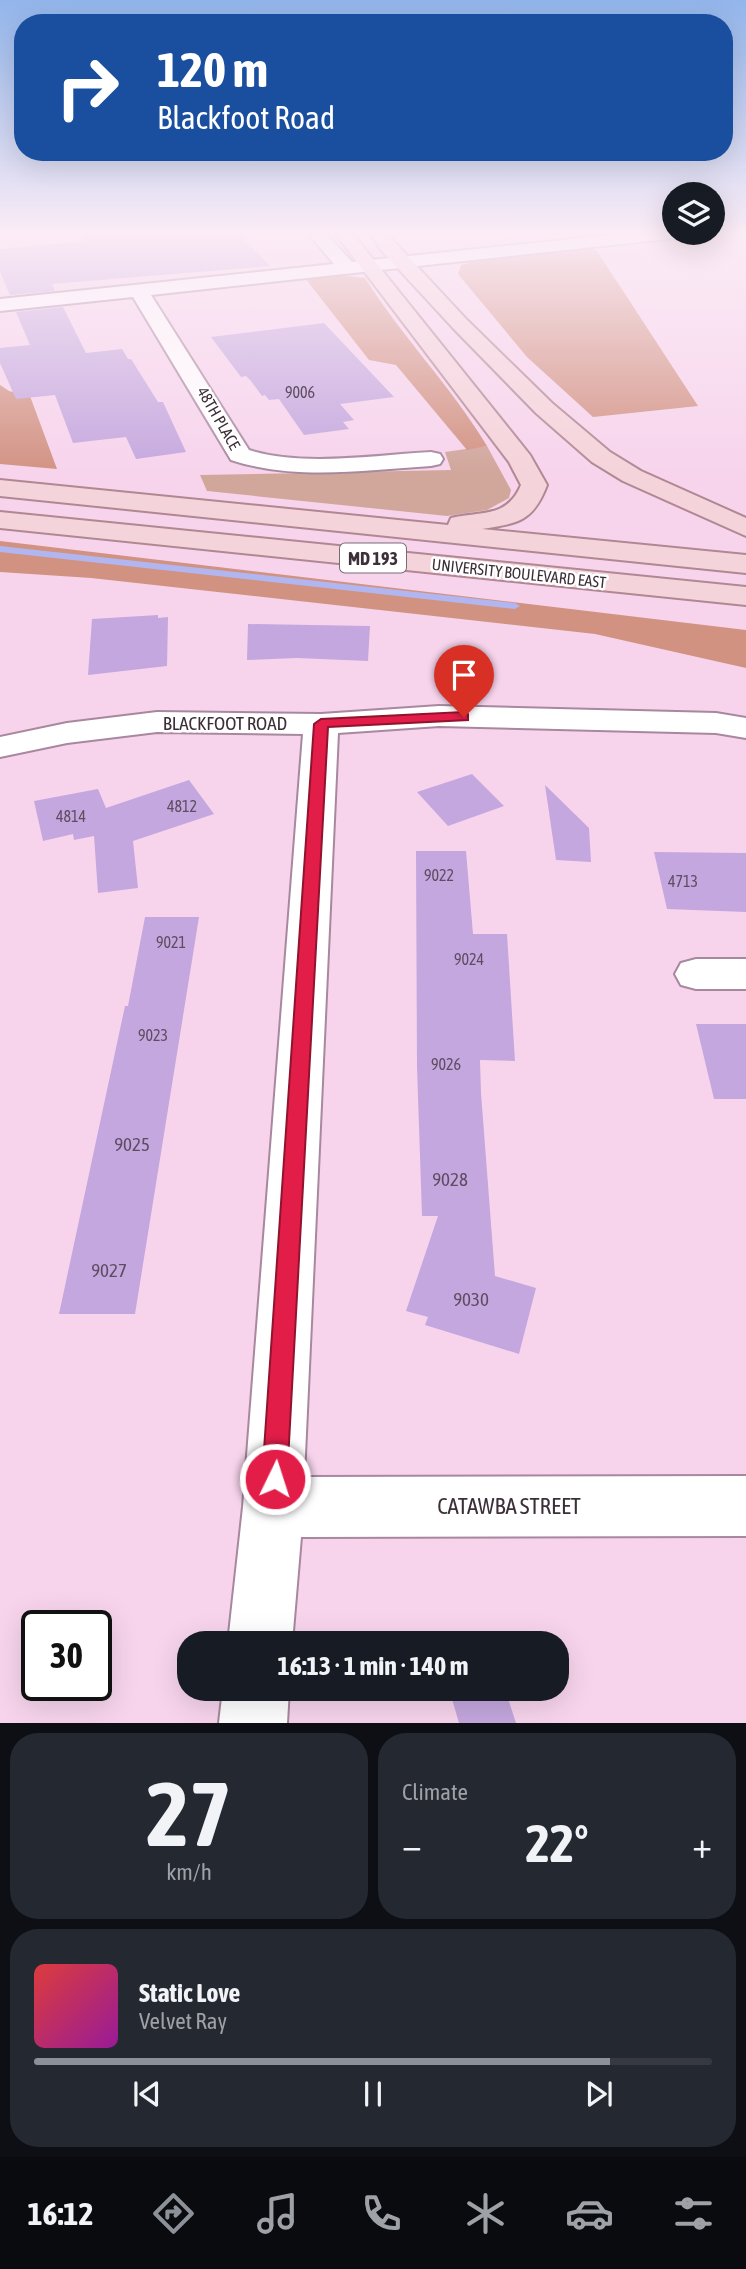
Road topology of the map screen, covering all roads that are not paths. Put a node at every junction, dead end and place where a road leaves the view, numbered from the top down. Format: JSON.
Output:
{"nodes":[{"id":1,"x":153,"y":313,"type":"edge"},
{"id":2,"x":398,"y":313,"type":"edge"},
{"id":3,"x":452,"y":313,"type":"edge"},
{"id":4,"x":431,"y":459,"type":"dead end"},
{"id":5,"x":0,"y":488,"type":"edge"},
{"id":6,"x":193,"y":508,"type":"junction"},
{"id":7,"x":0,"y":520,"type":"edge"},
{"id":8,"x":746,"y":528,"type":"edge"},
{"id":9,"x":413,"y":562,"type":"junction"},
{"id":10,"x":746,"y":565,"type":"edge"},
{"id":11,"x":746,"y":596,"type":"edge"},
{"id":12,"x":746,"y":612,"type":"edge"},
{"id":13,"x":321,"y":724,"type":"junction"},
{"id":14,"x":746,"y":728,"type":"edge"},
{"id":15,"x":0,"y":747,"type":"edge"},
{"id":16,"x":696,"y":974,"type":"dead end"},
{"id":17,"x":746,"y":974,"type":"edge"},
{"id":18,"x":746,"y":1506,"type":"edge"},
{"id":19,"x":273,"y":1507,"type":"junction"},
{"id":20,"x":261,"y":1631,"type":"edge"},
{"id":21,"x":255,"y":1701,"type":"edge"},
{"id":22,"x":253,"y":1723,"type":"edge"}],
"edges":[{"from":1,"to":4,"type":"street","name":"48TH PLACE"},
{"from":2,"to":6,"type":"main road"},
{"from":3,"to":8,"type":"main road"},
{"from":5,"to":6,"type":"main road","name":"UNIVERSITY BOULEVARD EAST","number":"MD 193"},
{"from":6,"to":10,"type":"main road","name":"UNIVERSITY BOULEVARD EAST","number":"MD 193"},
{"from":7,"to":9,"type":"main road","name":"UNIVERSITY BOULEVARD EAST","number":"MD 193"},
{"from":9,"to":11,"type":"main road","name":"UNIVERSITY BOULEVARD EAST","number":"MD 193"},
{"from":9,"to":12,"type":"main road"},
{"from":13,"to":14,"type":"street","name":"BLACKFOOT ROAD"},
{"from":13,"to":15,"type":"street","name":"BLACKFOOT ROAD"},
{"from":13,"to":19,"type":"street"},
{"from":16,"to":17,"type":"street"},
{"from":18,"to":19,"type":"street","name":"CATAWBA STREET"},
{"from":19,"to":20,"type":"street"},
{"from":21,"to":22,"type":"street"}]}
